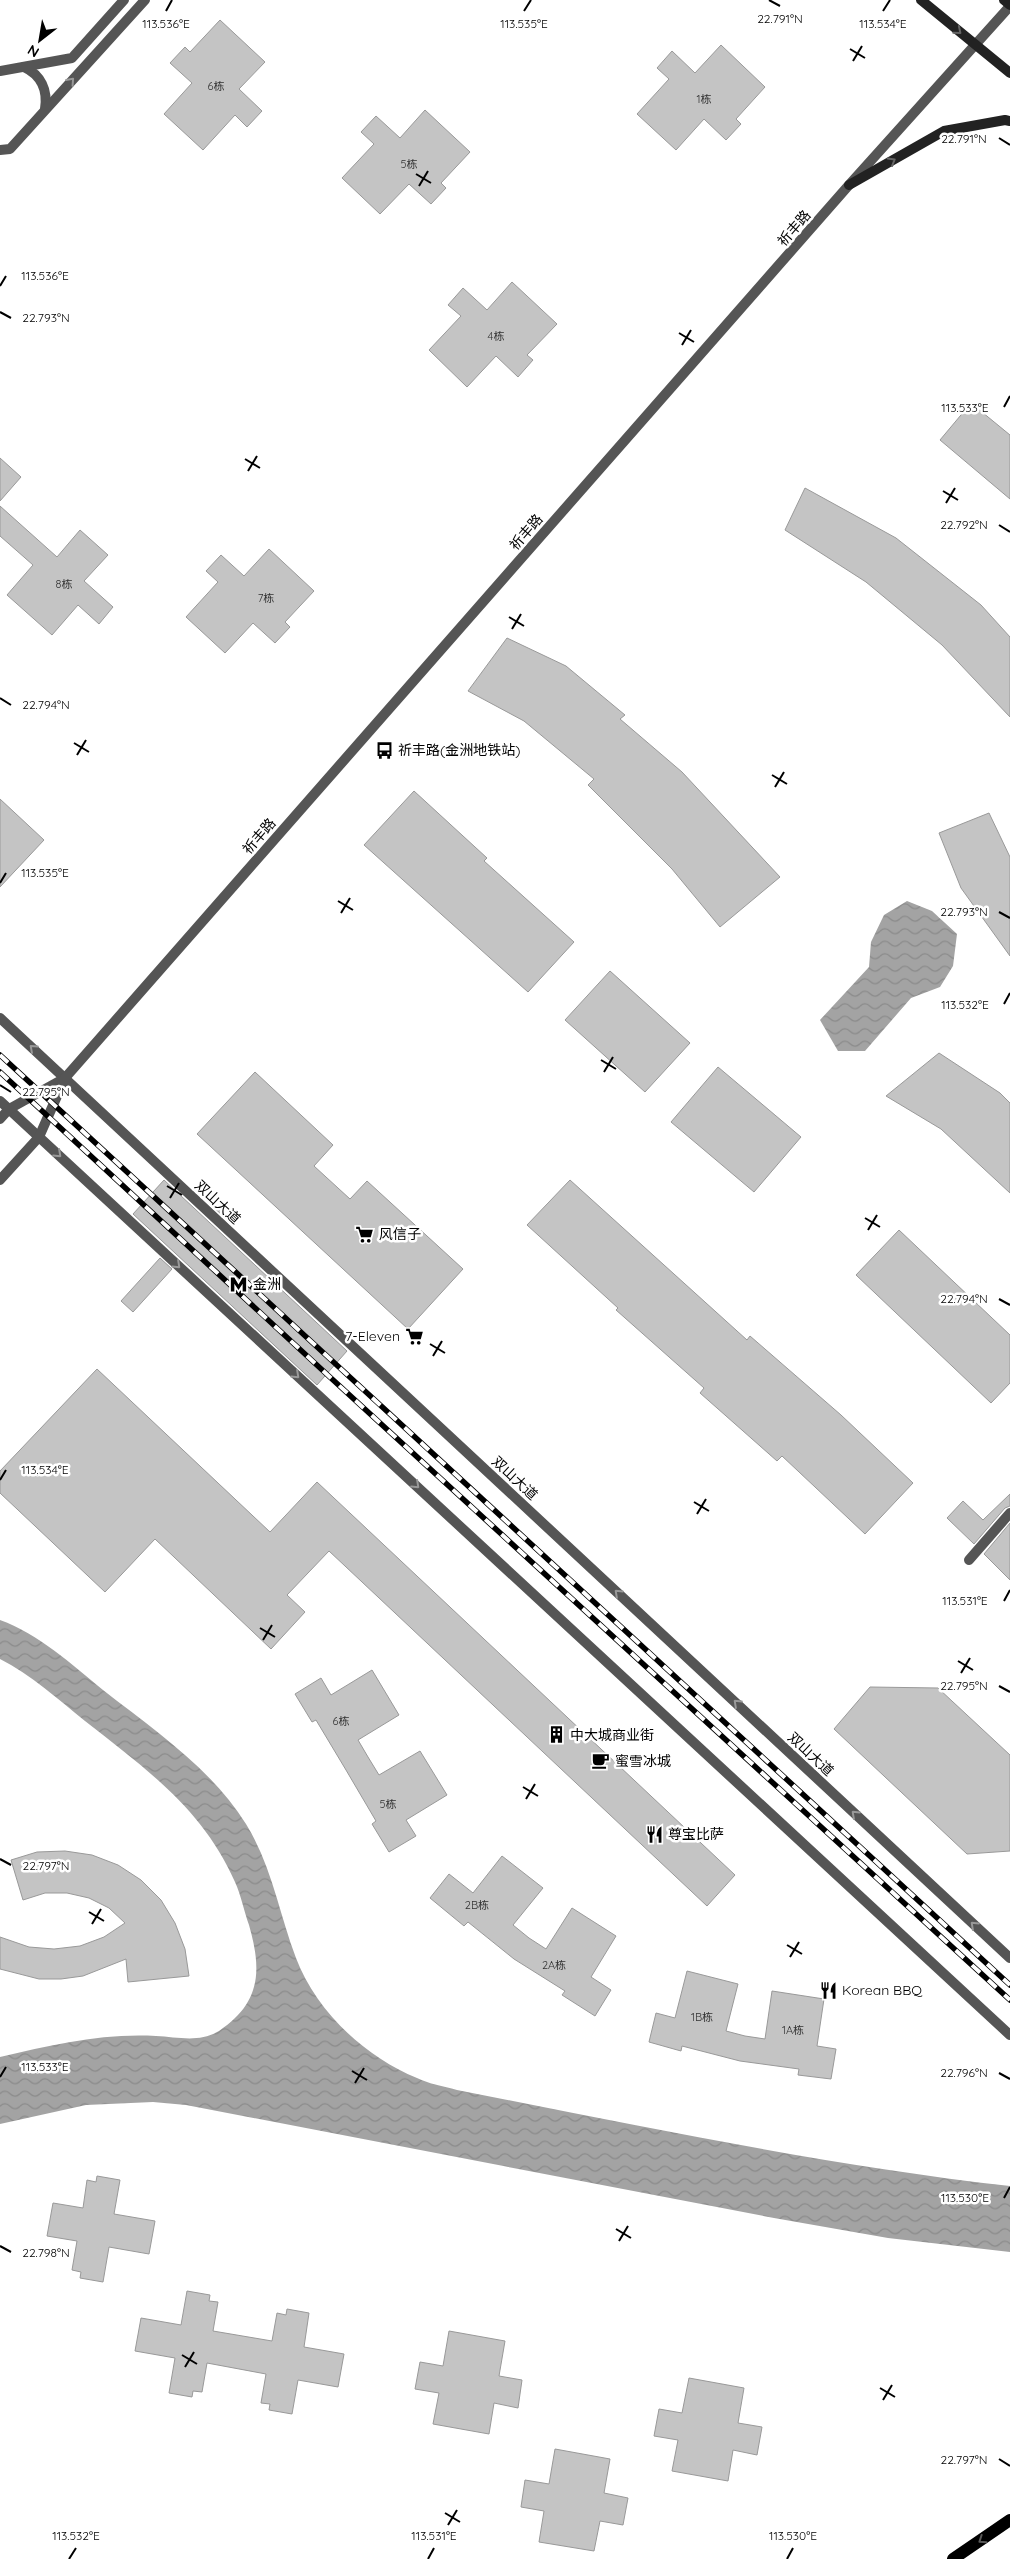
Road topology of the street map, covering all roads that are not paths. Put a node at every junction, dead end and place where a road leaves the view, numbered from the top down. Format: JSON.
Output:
{"nodes":[{"id":1,"x":124,"y":0,"type":"edge"},
{"id":2,"x":145,"y":0,"type":"edge"},
{"id":3,"x":920,"y":0,"type":"edge"},
{"id":4,"x":1004,"y":0,"type":"edge"},
{"id":5,"x":1010,"y":6,"type":"edge"},
{"id":6,"x":976,"y":45,"type":"junction"},
{"id":7,"x":24,"y":67,"type":"junction"},
{"id":8,"x":0,"y":71,"type":"edge"},
{"id":9,"x":1010,"y":73,"type":"edge"},
{"id":10,"x":45,"y":109,"type":"junction"},
{"id":11,"x":1010,"y":121,"type":"edge"},
{"id":12,"x":0,"y":150,"type":"edge"},
{"id":13,"x":849,"y":185,"type":"junction"},
{"id":14,"x":0,"y":1018,"type":"edge"},
{"id":15,"x":65,"y":1078,"type":"junction"},
{"id":16,"x":0,"y":1101,"type":"edge"},
{"id":17,"x":9,"y":1109,"type":"junction"},
{"id":18,"x":0,"y":1119,"type":"edge"},
{"id":19,"x":39,"y":1137,"type":"junction"},
{"id":20,"x":0,"y":1180,"type":"edge"},
{"id":21,"x":1010,"y":1514,"type":"edge"},
{"id":22,"x":969,"y":1560,"type":"dead end"},
{"id":23,"x":1010,"y":1958,"type":"edge"},
{"id":24,"x":1010,"y":2035,"type":"edge"},
{"id":25,"x":1010,"y":2520,"type":"edge"},
{"id":26,"x":953,"y":2559,"type":"edge"}],
"edges":[{"from":1,"to":7,"type":"street"},
{"from":10,"to":2,"type":"street","one_way":true},
{"from":3,"to":6,"type":"main road","one_way":true},
{"from":4,"to":5,"type":"main road"},
{"from":5,"to":6,"type":"street","name":"祈丰路"},
{"from":6,"to":9,"type":"main road"},
{"from":6,"to":13,"type":"street","name":"祈丰路"},
{"from":7,"to":8,"type":"street"},
{"from":7,"to":10,"type":"street"},
{"from":10,"to":12,"type":"street"},
{"from":13,"to":11,"type":"main road","one_way":true},
{"from":13,"to":15,"type":"street","name":"祈丰路"},
{"from":15,"to":14,"type":"street","name":"双山大道","one_way":true},
{"from":15,"to":17,"type":"street"},
{"from":15,"to":19,"type":"street"},
{"from":23,"to":15,"type":"street","name":"双山大道","one_way":true},
{"from":16,"to":17,"type":"street"},
{"from":17,"to":18,"type":"street"},
{"from":17,"to":19,"type":"street"},
{"from":19,"to":20,"type":"street"},
{"from":19,"to":24,"type":"street","one_way":true},
{"from":21,"to":22,"type":"street"},
{"from":25,"to":26,"type":"main road","one_way":true}]}
